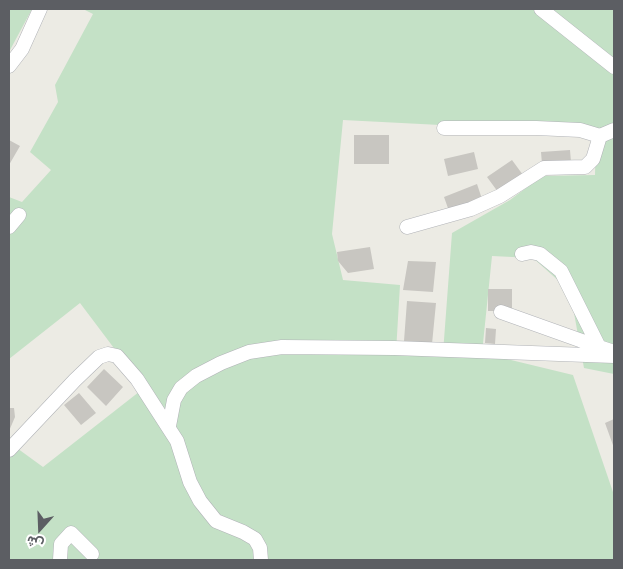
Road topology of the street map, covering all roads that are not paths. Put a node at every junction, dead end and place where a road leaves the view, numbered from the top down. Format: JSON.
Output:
{"nodes":[{"id":1,"x":40,"y":9,"type":"edge"},
{"id":2,"x":541,"y":9,"type":"edge"},
{"id":3,"x":9,"y":66,"type":"edge"},
{"id":4,"x":614,"y":67,"type":"edge"},
{"id":5,"x":444,"y":128,"type":"dead end"},
{"id":6,"x":614,"y":130,"type":"edge"},
{"id":7,"x":600,"y":136,"type":"junction"},
{"id":8,"x":19,"y":215,"type":"dead end"},
{"id":9,"x":9,"y":227,"type":"edge"},
{"id":10,"x":407,"y":227,"type":"dead end"},
{"id":11,"x":522,"y":254,"type":"dead end"},
{"id":12,"x":501,"y":312,"type":"dead end"},
{"id":13,"x":599,"y":347,"type":"junction"},
{"id":14,"x":614,"y":354,"type":"edge"},
{"id":15,"x":169,"y":426,"type":"junction"},
{"id":16,"x":9,"y":450,"type":"edge"},
{"id":17,"x":92,"y":554,"type":"dead end"},
{"id":18,"x":60,"y":560,"type":"edge"},
{"id":19,"x":261,"y":560,"type":"edge"}],
"edges":[{"from":1,"to":3,"type":"street"},
{"from":2,"to":4,"type":"street"},
{"from":5,"to":7,"type":"street"},
{"from":6,"to":7,"type":"street"},
{"from":7,"to":10,"type":"street"},
{"from":8,"to":9,"type":"street"},
{"from":11,"to":13,"type":"street"},
{"from":12,"to":13,"type":"street"},
{"from":13,"to":14,"type":"street"},
{"from":14,"to":15,"type":"street"},
{"from":15,"to":16,"type":"street"},
{"from":15,"to":19,"type":"street"},
{"from":17,"to":18,"type":"street"}]}
